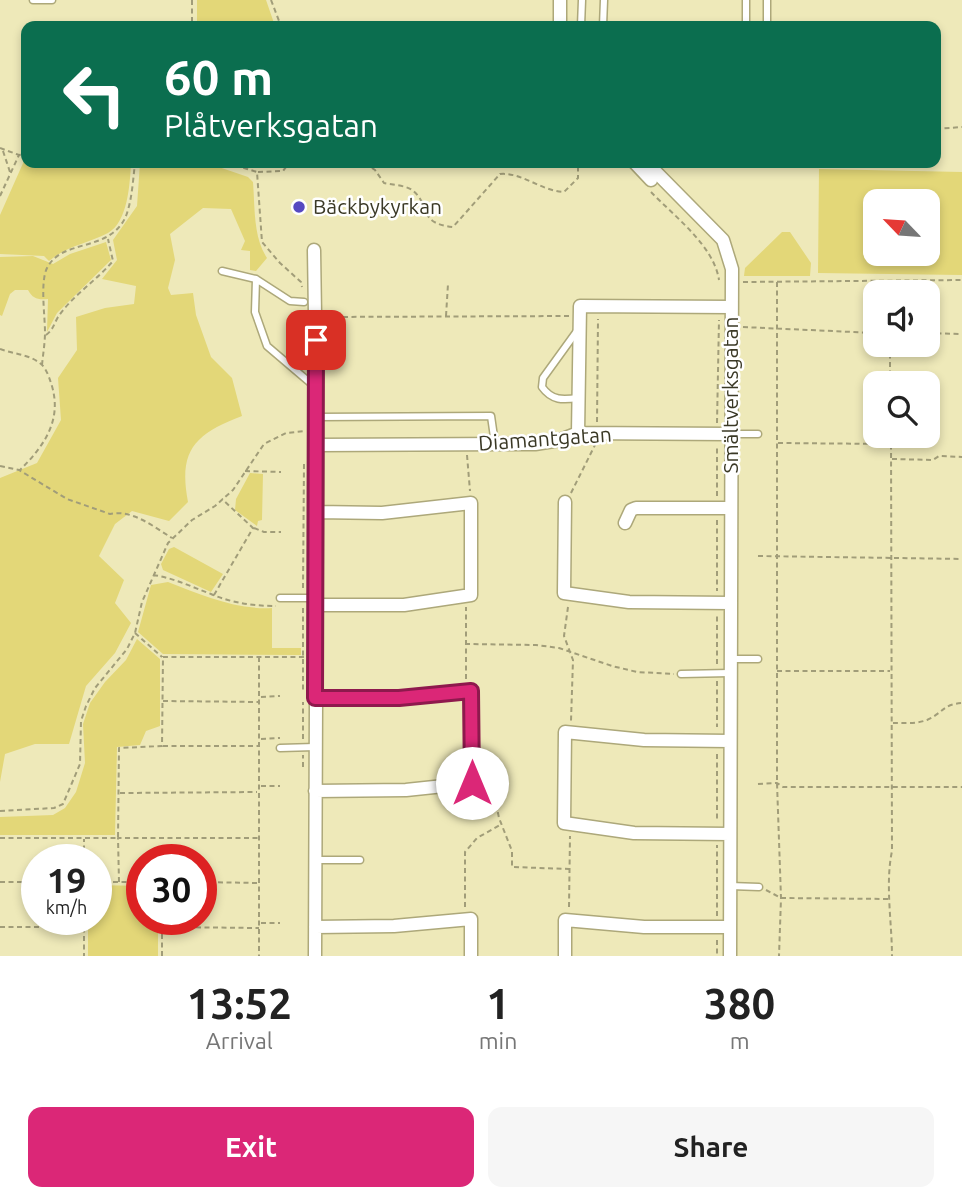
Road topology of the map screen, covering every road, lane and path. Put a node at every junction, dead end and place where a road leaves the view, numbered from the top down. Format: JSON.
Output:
{"nodes":[{"id":1,"x":33,"y":0,"type":"edge"},
{"id":2,"x":52,"y":0,"type":"edge"},
{"id":3,"x":192,"y":0,"type":"edge"},
{"id":4,"x":271,"y":0,"type":"edge"},
{"id":5,"x":560,"y":0,"type":"edge"},
{"id":6,"x":582,"y":0,"type":"edge"},
{"id":7,"x":604,"y":0,"type":"edge"},
{"id":8,"x":746,"y":0,"type":"edge"},
{"id":9,"x":767,"y":0,"type":"edge"},
{"id":10,"x":192,"y":21,"type":"edge"},
{"id":11,"x":279,"y":21,"type":"edge"},
{"id":12,"x":560,"y":21,"type":"edge"},
{"id":13,"x":581,"y":21,"type":"edge"},
{"id":14,"x":603,"y":21,"type":"edge"},
{"id":15,"x":746,"y":21,"type":"edge"},
{"id":16,"x":767,"y":21,"type":"edge"},
{"id":17,"x":962,"y":127,"type":"edge"},
{"id":18,"x":941,"y":129,"type":"edge"},
{"id":19,"x":1,"y":149,"type":"edge"},
{"id":20,"x":19,"y":155,"type":"joint"},
{"id":21,"x":134,"y":168,"type":"edge"},
{"id":22,"x":244,"y":168,"type":"edge"},
{"id":23,"x":285,"y":168,"type":"edge"},
{"id":24,"x":372,"y":168,"type":"edge"},
{"id":25,"x":578,"y":168,"type":"edge"},
{"id":26,"x":640,"y":168,"type":"edge"},
{"id":27,"x":652,"y":168,"type":"edge"},
{"id":28,"x":257,"y":172,"type":"junction"},
{"id":29,"x":11,"y":173,"type":"junction"},
{"id":30,"x":649,"y":190,"type":"dead end"},
{"id":31,"x":0,"y":196,"type":"edge"},
{"id":32,"x":108,"y":237,"type":"junction"},
{"id":33,"x":314,"y":250,"type":"dead end"},
{"id":34,"x":729,"y":256,"type":"junction"},
{"id":35,"x":222,"y":271,"type":"dead end"},
{"id":36,"x":256,"y":279,"type":"junction"},
{"id":37,"x":940,"y":280,"type":"edge"},
{"id":38,"x":962,"y":280,"type":"edge"},
{"id":39,"x":863,"y":281,"type":"edge"},
{"id":40,"x":726,"y":282,"type":"junction"},
{"id":41,"x":777,"y":282,"type":"junction"},
{"id":42,"x":448,"y":284,"type":"dead end"},
{"id":43,"x":304,"y":302,"type":"joint"},
{"id":44,"x":725,"y":307,"type":"junction"},
{"id":45,"x":316,"y":317,"type":"junction"},
{"id":46,"x":446,"y":317,"type":"junction"},
{"id":47,"x":564,"y":317,"type":"dead end"},
{"id":48,"x":597,"y":317,"type":"dead end"},
{"id":49,"x":732,"y":326,"type":"junction"},
{"id":50,"x":580,"y":327,"type":"junction"},
{"id":51,"x":776,"y":328,"type":"junction"},
{"id":52,"x":863,"y":332,"type":"edge"},
{"id":53,"x":940,"y":333,"type":"edge"},
{"id":54,"x":962,"y":334,"type":"edge"},
{"id":55,"x":45,"y":335,"type":"junction"},
{"id":56,"x":0,"y":349,"type":"edge"},
{"id":57,"x":42,"y":365,"type":"junction"},
{"id":58,"x":316,"y":387,"type":"junction"},
{"id":59,"x":578,"y":398,"type":"junction"},
{"id":60,"x":317,"y":417,"type":"junction"},
{"id":61,"x":578,"y":433,"type":"junction"},
{"id":62,"x":597,"y":434,"type":"junction"},
{"id":63,"x":717,"y":434,"type":"junction"},
{"id":64,"x":730,"y":434,"type":"junction"},
{"id":65,"x":758,"y":434,"type":"dead end"},
{"id":66,"x":317,"y":439,"type":"junction"},
{"id":67,"x":777,"y":443,"type":"junction"},
{"id":68,"x":466,"y":444,"type":"junction"},
{"id":69,"x":495,"y":444,"type":"junction"},
{"id":70,"x":863,"y":444,"type":"edge"},
{"id":71,"x":891,"y":448,"type":"edge"},
{"id":72,"x":962,"y":457,"type":"edge"},
{"id":73,"x":304,"y":458,"type":"dead end"},
{"id":74,"x":891,"y":459,"type":"junction"},
{"id":75,"x":0,"y":466,"type":"edge"},
{"id":76,"x":19,"y":470,"type":"junction"},
{"id":77,"x":244,"y":471,"type":"junction"},
{"id":78,"x":281,"y":472,"type":"dead end"},
{"id":79,"x":222,"y":499,"type":"junction"},
{"id":80,"x":565,"y":502,"type":"joint"},
{"id":81,"x":471,"y":503,"type":"junction"},
{"id":82,"x":724,"y":508,"type":"junction"},
{"id":83,"x":317,"y":512,"type":"junction"},
{"id":84,"x":625,"y":523,"type":"dead end"},
{"id":85,"x":253,"y":528,"type":"junction"},
{"id":86,"x":281,"y":532,"type":"dead end"},
{"id":87,"x":173,"y":539,"type":"junction"},
{"id":88,"x":758,"y":556,"type":"dead end"},
{"id":89,"x":777,"y":556,"type":"junction"},
{"id":90,"x":891,"y":557,"type":"junction"},
{"id":91,"x":962,"y":559,"type":"edge"},
{"id":92,"x":153,"y":574,"type":"junction"},
{"id":93,"x":569,"y":594,"type":"junction"},
{"id":94,"x":213,"y":596,"type":"junction"},
{"id":95,"x":466,"y":596,"type":"junction"},
{"id":96,"x":312,"y":600,"type":"junction"},
{"id":97,"x":280,"y":602,"type":"joint"},
{"id":98,"x":723,"y":603,"type":"junction"},
{"id":99,"x":135,"y":633,"type":"junction"},
{"id":100,"x":466,"y":644,"type":"junction"},
{"id":101,"x":568,"y":651,"type":"junction"},
{"id":102,"x":163,"y":657,"type":"junction"},
{"id":103,"x":259,"y":657,"type":"junction"},
{"id":104,"x":303,"y":657,"type":"junction"},
{"id":105,"x":758,"y":659,"type":"dead end"},
{"id":106,"x":726,"y":668,"type":"junction"},
{"id":107,"x":777,"y":671,"type":"junction"},
{"id":108,"x":891,"y":671,"type":"junction"},
{"id":109,"x":681,"y":674,"type":"joint"},
{"id":110,"x":466,"y":692,"type":"junction"},
{"id":111,"x":280,"y":696,"type":"dead end"},
{"id":112,"x":260,"y":697,"type":"junction"},
{"id":113,"x":315,"y":698,"type":"junction"},
{"id":114,"x":162,"y":701,"type":"junction"},
{"id":115,"x":259,"y":702,"type":"junction"},
{"id":116,"x":962,"y":704,"type":"edge"},
{"id":117,"x":892,"y":723,"type":"junction"},
{"id":118,"x":571,"y":733,"type":"junction"},
{"id":119,"x":280,"y":738,"type":"dead end"},
{"id":120,"x":260,"y":739,"type":"junction"},
{"id":121,"x":724,"y":741,"type":"junction"},
{"id":122,"x":162,"y":746,"type":"junction"},
{"id":123,"x":260,"y":746,"type":"junction"},
{"id":124,"x":280,"y":748,"type":"dead end"},
{"id":125,"x":309,"y":748,"type":"junction"},
{"id":126,"x":303,"y":776,"type":"dead end"},
{"id":127,"x":472,"y":783,"type":"junction"},
{"id":128,"x":758,"y":783,"type":"dead end"},
{"id":129,"x":777,"y":783,"type":"junction"},
{"id":130,"x":260,"y":786,"type":"junction"},
{"id":131,"x":280,"y":786,"type":"dead end"},
{"id":132,"x":962,"y":787,"type":"edge"},
{"id":133,"x":892,"y":789,"type":"junction"},
{"id":134,"x":315,"y":791,"type":"junction"},
{"id":135,"x":260,"y":792,"type":"junction"},
{"id":136,"x":118,"y":793,"type":"junction"},
{"id":137,"x":0,"y":811,"type":"edge"},
{"id":138,"x":500,"y":824,"type":"junction"},
{"id":139,"x":571,"y":824,"type":"junction"},
{"id":140,"x":724,"y":834,"type":"junction"},
{"id":141,"x":0,"y":838,"type":"edge"},
{"id":142,"x":85,"y":838,"type":"junction"},
{"id":143,"x":118,"y":838,"type":"junction"},
{"id":144,"x":260,"y":838,"type":"junction"},
{"id":145,"x":85,"y":844,"type":"edge"},
{"id":146,"x":315,"y":860,"type":"junction"},
{"id":147,"x":360,"y":860,"type":"dead end"},
{"id":148,"x":569,"y":869,"type":"junction"},
{"id":149,"x":0,"y":882,"type":"edge"},
{"id":150,"x":21,"y":882,"type":"edge"},
{"id":151,"x":112,"y":882,"type":"edge"},
{"id":152,"x":119,"y":882,"type":"junction"},
{"id":153,"x":126,"y":882,"type":"edge"},
{"id":154,"x":217,"y":883,"type":"edge"},
{"id":155,"x":260,"y":883,"type":"junction"},
{"id":156,"x":730,"y":886,"type":"junction"},
{"id":157,"x":758,"y":887,"type":"joint"},
{"id":158,"x":781,"y":898,"type":"junction"},
{"id":159,"x":890,"y":899,"type":"junction"},
{"id":160,"x":466,"y":920,"type":"junction"},
{"id":161,"x":569,"y":920,"type":"junction"},
{"id":162,"x":260,"y":922,"type":"junction"},
{"id":163,"x":280,"y":923,"type":"dead end"},
{"id":164,"x":0,"y":927,"type":"edge"},
{"id":165,"x":21,"y":927,"type":"edge"},
{"id":166,"x":315,"y":927,"type":"junction"},
{"id":167,"x":724,"y":927,"type":"junction"},
{"id":168,"x":217,"y":928,"type":"edge"},
{"id":169,"x":260,"y":928,"type":"junction"},
{"id":170,"x":84,"y":935,"type":"edge"},
{"id":171,"x":162,"y":935,"type":"edge"},
{"id":172,"x":84,"y":956,"type":"edge"},
{"id":173,"x":162,"y":956,"type":"edge"},
{"id":174,"x":260,"y":956,"type":"edge"},
{"id":175,"x":315,"y":956,"type":"edge"},
{"id":176,"x":471,"y":956,"type":"edge"},
{"id":177,"x":565,"y":956,"type":"edge"},
{"id":178,"x":717,"y":956,"type":"edge"},
{"id":179,"x":730,"y":956,"type":"edge"},
{"id":180,"x":779,"y":956,"type":"edge"},
{"id":181,"x":892,"y":956,"type":"edge"}],
"edges":[{"from":1,"to":2,"type":"lane"},
{"from":3,"to":10,"type":"path"},
{"from":4,"to":11,"type":"path"},
{"from":5,"to":12,"type":"street"},
{"from":6,"to":13,"type":"lane"},
{"from":7,"to":14,"type":"lane"},
{"from":8,"to":15,"type":"lane"},
{"from":9,"to":16,"type":"lane"},
{"from":17,"to":18,"type":"path"},
{"from":19,"to":20,"type":"path"},
{"from":19,"to":29,"type":"path"},
{"from":20,"to":29,"type":"path"},
{"from":21,"to":32,"type":"path"},
{"from":22,"to":28,"type":"path"},
{"from":23,"to":28,"type":"path"},
{"from":24,"to":25,"type":"path"},
{"from":26,"to":34,"type":"street"},
{"from":27,"to":34,"type":"street"},
{"from":28,"to":43,"type":"path"},
{"from":29,"to":31,"type":"path"},
{"from":30,"to":40,"type":"path"},
{"from":32,"to":55,"type":"path"},
{"from":32,"to":55,"type":"path"},
{"from":33,"to":45,"type":"street"},
{"from":34,"to":40,"type":"street","name":"Smältverksgatan"},
{"from":35,"to":36,"type":"lane"},
{"from":36,"to":43,"type":"lane"},
{"from":36,"to":58,"type":"lane"},
{"from":37,"to":38,"type":"path"},
{"from":39,"to":41,"type":"path"},
{"from":40,"to":41,"type":"path"},
{"from":40,"to":44,"type":"street","name":"Smältverksgatan"},
{"from":41,"to":51,"type":"path"},
{"from":42,"to":46,"type":"path"},
{"from":44,"to":49,"type":"street","name":"Smältverksgatan"},
{"from":44,"to":50,"type":"street"},
{"from":44,"to":63,"type":"path"},
{"from":45,"to":46,"type":"path"},
{"from":45,"to":58,"type":"street"},
{"from":46,"to":47,"type":"path"},
{"from":48,"to":62,"type":"path"},
{"from":49,"to":51,"type":"path"},
{"from":49,"to":64,"type":"street","name":"Smältverksgatan"},
{"from":50,"to":59,"type":"street"},
{"from":50,"to":59,"type":"lane"},
{"from":51,"to":52,"type":"path"},
{"from":51,"to":67,"type":"path"},
{"from":53,"to":54,"type":"path"},
{"from":55,"to":57,"type":"path"},
{"from":56,"to":57,"type":"path"},
{"from":57,"to":76,"type":"path"},
{"from":58,"to":60,"type":"street"},
{"from":59,"to":61,"type":"street"},
{"from":60,"to":66,"type":"street"},
{"from":60,"to":69,"type":"lane"},
{"from":61,"to":62,"type":"street","name":"Diamantgatan"},
{"from":61,"to":69,"type":"street","name":"Diamantgatan"},
{"from":62,"to":63,"type":"street","name":"Diamantgatan"},
{"from":62,"to":80,"type":"path"},
{"from":63,"to":64,"type":"street","name":"Diamantgatan"},
{"from":63,"to":82,"type":"path"},
{"from":64,"to":65,"type":"lane"},
{"from":64,"to":82,"type":"street","name":"Smältverksgatan"},
{"from":66,"to":68,"type":"street","name":"Diamantgatan"},
{"from":66,"to":77,"type":"path"},
{"from":66,"to":83,"type":"street"},
{"from":67,"to":70,"type":"path"},
{"from":67,"to":89,"type":"path"},
{"from":68,"to":69,"type":"street","name":"Diamantgatan"},
{"from":68,"to":81,"type":"path"},
{"from":71,"to":74,"type":"path"},
{"from":72,"to":74,"type":"path"},
{"from":73,"to":96,"type":"path"},
{"from":74,"to":90,"type":"path"},
{"from":75,"to":76,"type":"path"},
{"from":76,"to":87,"type":"path"},
{"from":77,"to":78,"type":"path"},
{"from":77,"to":79,"type":"path"},
{"from":79,"to":85,"type":"path"},
{"from":79,"to":87,"type":"path"},
{"from":80,"to":93,"type":"street"},
{"from":81,"to":83,"type":"street"},
{"from":81,"to":95,"type":"street"},
{"from":82,"to":84,"type":"street"},
{"from":82,"to":98,"type":"street","name":"Smältverksgatan"},
{"from":82,"to":98,"type":"path"},
{"from":83,"to":96,"type":"street"},
{"from":85,"to":86,"type":"path"},
{"from":85,"to":94,"type":"path"},
{"from":87,"to":92,"type":"path"},
{"from":88,"to":89,"type":"path"},
{"from":89,"to":90,"type":"path"},
{"from":89,"to":107,"type":"path"},
{"from":90,"to":91,"type":"path"},
{"from":90,"to":108,"type":"path"},
{"from":92,"to":94,"type":"path"},
{"from":92,"to":99,"type":"path"},
{"from":93,"to":98,"type":"street"},
{"from":93,"to":101,"type":"path"},
{"from":94,"to":97,"type":"path"},
{"from":95,"to":96,"type":"street"},
{"from":95,"to":100,"type":"path"},
{"from":96,"to":97,"type":"lane"},
{"from":96,"to":104,"type":"path"},
{"from":96,"to":113,"type":"street"},
{"from":98,"to":106,"type":"street","name":"Smältverksgatan"},
{"from":98,"to":106,"type":"path"},
{"from":99,"to":102,"type":"path"},
{"from":99,"to":137,"type":"path"},
{"from":100,"to":101,"type":"path"},
{"from":100,"to":110,"type":"path"},
{"from":101,"to":109,"type":"path"},
{"from":101,"to":118,"type":"path"},
{"from":102,"to":103,"type":"path"},
{"from":102,"to":114,"type":"path"},
{"from":103,"to":104,"type":"path"},
{"from":103,"to":112,"type":"path"},
{"from":104,"to":125,"type":"path"},
{"from":105,"to":106,"type":"lane"},
{"from":106,"to":109,"type":"lane"},
{"from":106,"to":121,"type":"street","name":"Smältverksgatan"},
{"from":106,"to":121,"type":"path"},
{"from":107,"to":108,"type":"path"},
{"from":107,"to":129,"type":"path"},
{"from":108,"to":117,"type":"path"},
{"from":110,"to":113,"type":"street"},
{"from":110,"to":127,"type":"street"},
{"from":111,"to":112,"type":"path"},
{"from":112,"to":115,"type":"path"},
{"from":113,"to":125,"type":"street"},
{"from":114,"to":115,"type":"path"},
{"from":114,"to":122,"type":"path"},
{"from":115,"to":120,"type":"path"},
{"from":116,"to":117,"type":"path"},
{"from":117,"to":133,"type":"path"},
{"from":118,"to":121,"type":"street"},
{"from":118,"to":139,"type":"street"},
{"from":119,"to":120,"type":"path"},
{"from":120,"to":123,"type":"path"},
{"from":121,"to":140,"type":"street","name":"Smältverksgatan"},
{"from":121,"to":140,"type":"path"},
{"from":122,"to":123,"type":"path"},
{"from":122,"to":136,"type":"path"},
{"from":123,"to":130,"type":"path"},
{"from":124,"to":125,"type":"lane"},
{"from":125,"to":126,"type":"path"},
{"from":125,"to":134,"type":"street"},
{"from":127,"to":134,"type":"street"},
{"from":127,"to":138,"type":"path"},
{"from":128,"to":129,"type":"path"},
{"from":129,"to":133,"type":"path"},
{"from":129,"to":158,"type":"path"},
{"from":130,"to":131,"type":"path"},
{"from":130,"to":135,"type":"path"},
{"from":132,"to":133,"type":"path"},
{"from":133,"to":159,"type":"path"},
{"from":134,"to":146,"type":"street"},
{"from":135,"to":136,"type":"path"},
{"from":135,"to":144,"type":"path"},
{"from":136,"to":143,"type":"path"},
{"from":138,"to":148,"type":"path"},
{"from":138,"to":160,"type":"path"},
{"from":139,"to":140,"type":"street"},
{"from":139,"to":148,"type":"path"},
{"from":140,"to":156,"type":"street","name":"Smältverksgatan"},
{"from":140,"to":167,"type":"path"},
{"from":141,"to":142,"type":"path"},
{"from":142,"to":143,"type":"path"},
{"from":142,"to":145,"type":"path"},
{"from":143,"to":144,"type":"path"},
{"from":143,"to":152,"type":"path"},
{"from":144,"to":155,"type":"path"},
{"from":146,"to":147,"type":"lane"},
{"from":146,"to":166,"type":"street"},
{"from":148,"to":161,"type":"path"},
{"from":149,"to":150,"type":"path"},
{"from":151,"to":152,"type":"path"},
{"from":152,"to":153,"type":"path"},
{"from":154,"to":155,"type":"path"},
{"from":155,"to":162,"type":"path"},
{"from":156,"to":157,"type":"lane"},
{"from":156,"to":167,"type":"street","name":"Smältverksgatan"},
{"from":157,"to":158,"type":"path"},
{"from":158,"to":159,"type":"path"},
{"from":158,"to":180,"type":"path"},
{"from":159,"to":181,"type":"path"},
{"from":160,"to":166,"type":"street"},
{"from":160,"to":176,"type":"street"},
{"from":161,"to":167,"type":"street"},
{"from":161,"to":177,"type":"street"},
{"from":162,"to":163,"type":"path"},
{"from":162,"to":169,"type":"path"},
{"from":164,"to":165,"type":"path"},
{"from":166,"to":175,"type":"street"},
{"from":167,"to":178,"type":"path"},
{"from":167,"to":179,"type":"street","name":"Smältverksgatan"},
{"from":168,"to":169,"type":"path"},
{"from":169,"to":174,"type":"path"},
{"from":170,"to":172,"type":"path"},
{"from":171,"to":173,"type":"path"}]}
